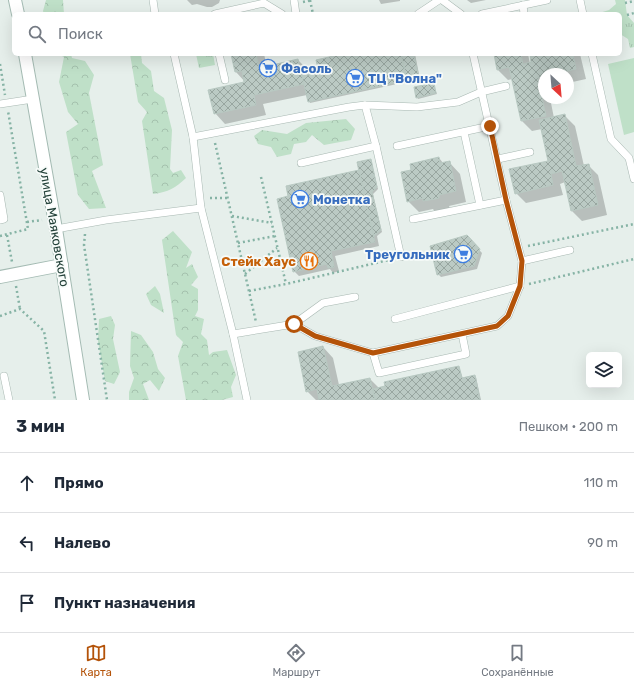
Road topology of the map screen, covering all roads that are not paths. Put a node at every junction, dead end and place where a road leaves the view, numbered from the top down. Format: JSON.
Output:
{"nodes":[{"id":1,"x":15,"y":0,"type":"edge"},
{"id":2,"x":152,"y":0,"type":"edge"},
{"id":3,"x":294,"y":0,"type":"edge"},
{"id":4,"x":439,"y":0,"type":"edge"},
{"id":5,"x":442,"y":0,"type":"edge"},
{"id":6,"x":547,"y":0,"type":"edge"},
{"id":7,"x":580,"y":0,"type":"edge"},
{"id":8,"x":522,"y":5,"type":"junction"},
{"id":9,"x":18,"y":12,"type":"edge"},
{"id":10,"x":155,"y":12,"type":"edge"},
{"id":11,"x":225,"y":12,"type":"edge"},
{"id":12,"x":279,"y":12,"type":"edge"},
{"id":13,"x":296,"y":12,"type":"edge"},
{"id":14,"x":421,"y":12,"type":"edge"},
{"id":15,"x":458,"y":12,"type":"edge"},
{"id":16,"x":491,"y":12,"type":"edge"},
{"id":17,"x":524,"y":12,"type":"edge"},
{"id":18,"x":583,"y":12,"type":"edge"},
{"id":19,"x":25,"y":56,"type":"edge"},
{"id":20,"x":174,"y":56,"type":"edge"},
{"id":21,"x":220,"y":56,"type":"edge"},
{"id":22,"x":473,"y":56,"type":"edge"},
{"id":23,"x":592,"y":56,"type":"edge"},
{"id":24,"x":225,"y":80,"type":"dead end"},
{"id":25,"x":506,"y":86,"type":"dead end"},
{"id":26,"x":481,"y":92,"type":"junction"},
{"id":27,"x":33,"y":99,"type":"junction"},
{"id":28,"x":3,"y":103,"type":"edge"},
{"id":29,"x":365,"y":105,"type":"junction"},
{"id":30,"x":490,"y":126,"type":"junction"},
{"id":31,"x":464,"y":132,"type":"junction"},
{"id":32,"x":193,"y":137,"type":"junction"},
{"id":33,"x":376,"y":146,"type":"junction"},
{"id":34,"x":397,"y":146,"type":"dead end"},
{"id":35,"x":530,"y":152,"type":"dead end"},
{"id":36,"x":631,"y":158,"type":"edge"},
{"id":37,"x":498,"y":159,"type":"junction"},
{"id":38,"x":301,"y":163,"type":"dead end"},
{"id":39,"x":634,"y":179,"type":"edge"},
{"id":40,"x":0,"y":194,"type":"edge"},
{"id":41,"x":506,"y":200,"type":"junction"},
{"id":42,"x":480,"y":205,"type":"junction"},
{"id":43,"x":201,"y":208,"type":"junction"},
{"id":44,"x":413,"y":219,"type":"dead end"},
{"id":45,"x":0,"y":220,"type":"edge"},
{"id":46,"x":56,"y":229,"type":"junction"},
{"id":47,"x":570,"y":250,"type":"dead end"},
{"id":48,"x":401,"y":257,"type":"road end"},
{"id":49,"x":522,"y":261,"type":"junction"},
{"id":50,"x":62,"y":265,"type":"junction"},
{"id":51,"x":0,"y":277,"type":"edge"},
{"id":52,"x":520,"y":286,"type":"junction"},
{"id":53,"x":355,"y":297,"type":"dead end"},
{"id":54,"x":395,"y":319,"type":"dead end"},
{"id":55,"x":294,"y":324,"type":"junction"},
{"id":56,"x":233,"y":334,"type":"junction"},
{"id":57,"x":462,"y":334,"type":"junction"},
{"id":58,"x":373,"y":353,"type":"junction"},
{"id":59,"x":4,"y":376,"type":"dead end"},
{"id":60,"x":9,"y":400,"type":"edge"},
{"id":61,"x":83,"y":400,"type":"edge"},
{"id":62,"x":247,"y":400,"type":"edge"}],
"edges":[{"from":1,"to":9,"type":"main road"},
{"from":2,"to":10,"type":"lane"},
{"from":3,"to":13,"type":"lane"},
{"from":4,"to":14,"type":"lane"},
{"from":5,"to":15,"type":"lane"},
{"from":6,"to":8,"type":"lane"},
{"from":7,"to":18,"type":"lane"},
{"from":8,"to":16,"type":"lane"},
{"from":8,"to":17,"type":"lane"},
{"from":11,"to":12,"type":"lane"},
{"from":19,"to":27,"type":"main road","name":"улица Маяковского"},
{"from":20,"to":32,"type":"lane"},
{"from":21,"to":24,"type":"lane"},
{"from":22,"to":26,"type":"lane"},
{"from":23,"to":36,"type":"lane"},
{"from":25,"to":26,"type":"lane"},
{"from":26,"to":29,"type":"lane"},
{"from":26,"to":30,"type":"lane"},
{"from":27,"to":28,"type":"lane"},
{"from":27,"to":46,"type":"main road","name":"улица Маяковского"},
{"from":29,"to":32,"type":"lane"},
{"from":29,"to":33,"type":"lane"},
{"from":30,"to":31,"type":"lane"},
{"from":30,"to":37,"type":"lane"},
{"from":31,"to":34,"type":"lane"},
{"from":31,"to":42,"type":"lane"},
{"from":32,"to":43,"type":"lane"},
{"from":33,"to":38,"type":"lane"},
{"from":33,"to":48,"type":"lane"},
{"from":35,"to":37,"type":"lane"},
{"from":36,"to":39,"type":"lane"},
{"from":37,"to":41,"type":"lane"},
{"from":40,"to":45,"type":"lane"},
{"from":41,"to":42,"type":"lane"},
{"from":41,"to":49,"type":"lane"},
{"from":42,"to":44,"type":"lane"},
{"from":43,"to":46,"type":"lane"},
{"from":43,"to":56,"type":"lane"},
{"from":46,"to":50,"type":"main road","name":"улица Маяковского"},
{"from":47,"to":49,"type":"lane"},
{"from":49,"to":52,"type":"lane"},
{"from":50,"to":51,"type":"main road"},
{"from":50,"to":61,"type":"main road","name":"улица Маяковского"},
{"from":52,"to":54,"type":"lane"},
{"from":52,"to":57,"type":"lane"},
{"from":53,"to":55,"type":"lane"},
{"from":55,"to":56,"type":"lane"},
{"from":55,"to":58,"type":"lane"},
{"from":56,"to":62,"type":"lane"},
{"from":57,"to":58,"type":"lane"},
{"from":57,"to":58,"type":"lane"},
{"from":59,"to":60,"type":"lane"}]}
